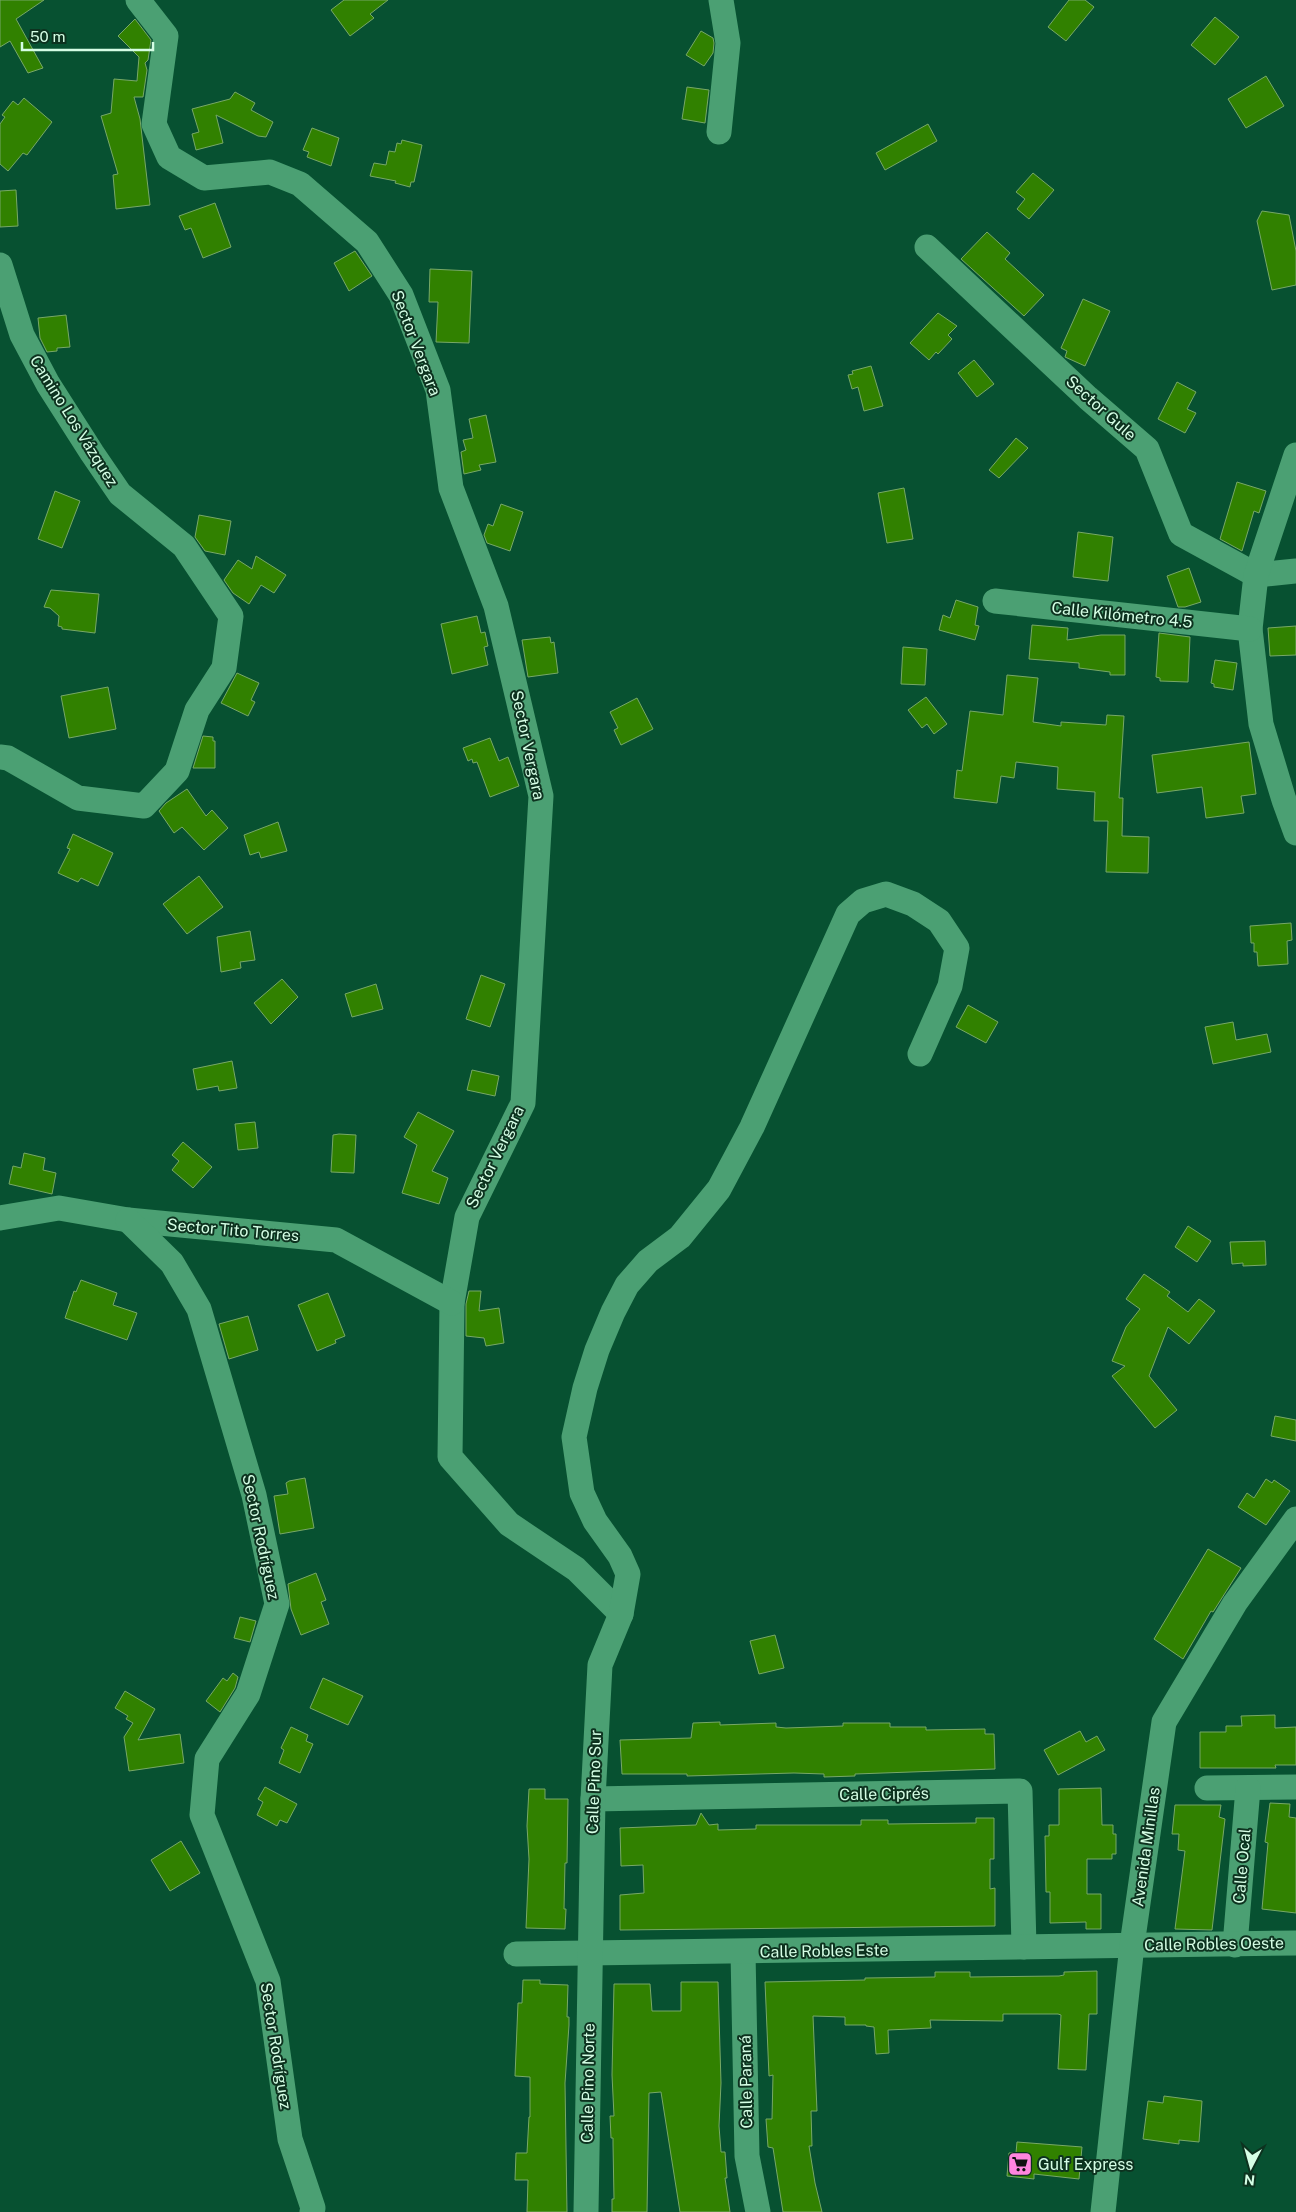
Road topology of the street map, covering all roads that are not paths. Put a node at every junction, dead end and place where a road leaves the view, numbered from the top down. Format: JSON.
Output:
{"nodes":[{"id":1,"x":721,"y":0,"type":"edge"},
{"id":2,"x":142,"y":2,"type":"edge"},
{"id":3,"x":719,"y":132,"type":"dead end"},
{"id":4,"x":927,"y":247,"type":"dead end"},
{"id":5,"x":0,"y":265,"type":"edge"},
{"id":6,"x":1296,"y":455,"type":"edge"},
{"id":7,"x":1296,"y":570,"type":"edge"},
{"id":8,"x":1256,"y":574,"type":"junction"},
{"id":9,"x":995,"y":601,"type":"dead end"},
{"id":10,"x":1250,"y":629,"type":"junction"},
{"id":11,"x":0,"y":757,"type":"edge"},
{"id":12,"x":1290,"y":797,"type":"edge"},
{"id":13,"x":1296,"y":832,"type":"edge"},
{"id":14,"x":920,"y":1054,"type":"dead end"},
{"id":15,"x":0,"y":1218,"type":"edge"},
{"id":16,"x":128,"y":1220,"type":"junction"},
{"id":17,"x":452,"y":1303,"type":"junction"},
{"id":18,"x":1296,"y":1519,"type":"edge"},
{"id":19,"x":621,"y":1614,"type":"junction"},
{"id":20,"x":1296,"y":1787,"type":"edge"},
{"id":21,"x":1207,"y":1788,"type":"dead end"},
{"id":22,"x":1248,"y":1788,"type":"junction"},
{"id":23,"x":592,"y":1799,"type":"junction"},
{"id":24,"x":1235,"y":1944,"type":"junction"},
{"id":25,"x":1296,"y":1944,"type":"edge"},
{"id":26,"x":1132,"y":1945,"type":"junction"},
{"id":27,"x":1024,"y":1947,"type":"junction"},
{"id":28,"x":743,"y":1952,"type":"junction"},
{"id":29,"x":590,"y":1953,"type":"junction"},
{"id":30,"x":516,"y":1954,"type":"dead end"},
{"id":31,"x":312,"y":2212,"type":"edge"},
{"id":32,"x":586,"y":2212,"type":"edge"},
{"id":33,"x":758,"y":2212,"type":"edge"},
{"id":34,"x":1104,"y":2212,"type":"edge"}],
"edges":[{"from":1,"to":3,"type":"street"},
{"from":2,"to":17,"type":"street","name":"Sector Vergara"},
{"from":4,"to":8,"type":"street","name":"Sector Gule"},
{"from":5,"to":11,"type":"street","name":"Camino Los Vázquez"},
{"from":6,"to":8,"type":"street"},
{"from":7,"to":8,"type":"street"},
{"from":8,"to":10,"type":"street"},
{"from":9,"to":10,"type":"street","name":"Calle Kilómetro 4.5"},
{"from":10,"to":12,"type":"street"},
{"from":12,"to":13,"type":"street"},
{"from":14,"to":19,"type":"street","name":"Calle Pino Sur"},
{"from":15,"to":16,"type":"street","name":"Sector Tito Torres"},
{"from":16,"to":17,"type":"street","name":"Sector Tito Torres"},
{"from":16,"to":31,"type":"street","name":"Sector Rodríguez"},
{"from":17,"to":19,"type":"street","name":"Sector Vergara"},
{"from":18,"to":26,"type":"street","name":"Avenida Minillas"},
{"from":19,"to":23,"type":"street","name":"Calle Pino Sur"},
{"from":20,"to":22,"type":"street"},
{"from":21,"to":22,"type":"street"},
{"from":22,"to":24,"type":"street","name":"Calle Ocal"},
{"from":23,"to":27,"type":"street","name":"Calle Ciprés"},
{"from":23,"to":29,"type":"street","name":"Calle Pino Sur"},
{"from":24,"to":25,"type":"street","name":"Calle Robles Oeste"},
{"from":24,"to":26,"type":"street","name":"Calle Robles Oeste"},
{"from":26,"to":27,"type":"street","name":"Calle Robles Este"},
{"from":26,"to":34,"type":"street","name":"Avenida Minillas"},
{"from":27,"to":28,"type":"street","name":"Calle Robles Este"},
{"from":28,"to":29,"type":"street","name":"Calle Robles Este"},
{"from":28,"to":33,"type":"street","name":"Calle Paraná"},
{"from":29,"to":30,"type":"street","name":"Calle Robles Este"},
{"from":29,"to":32,"type":"street","name":"Calle Pino Norte"}]}
